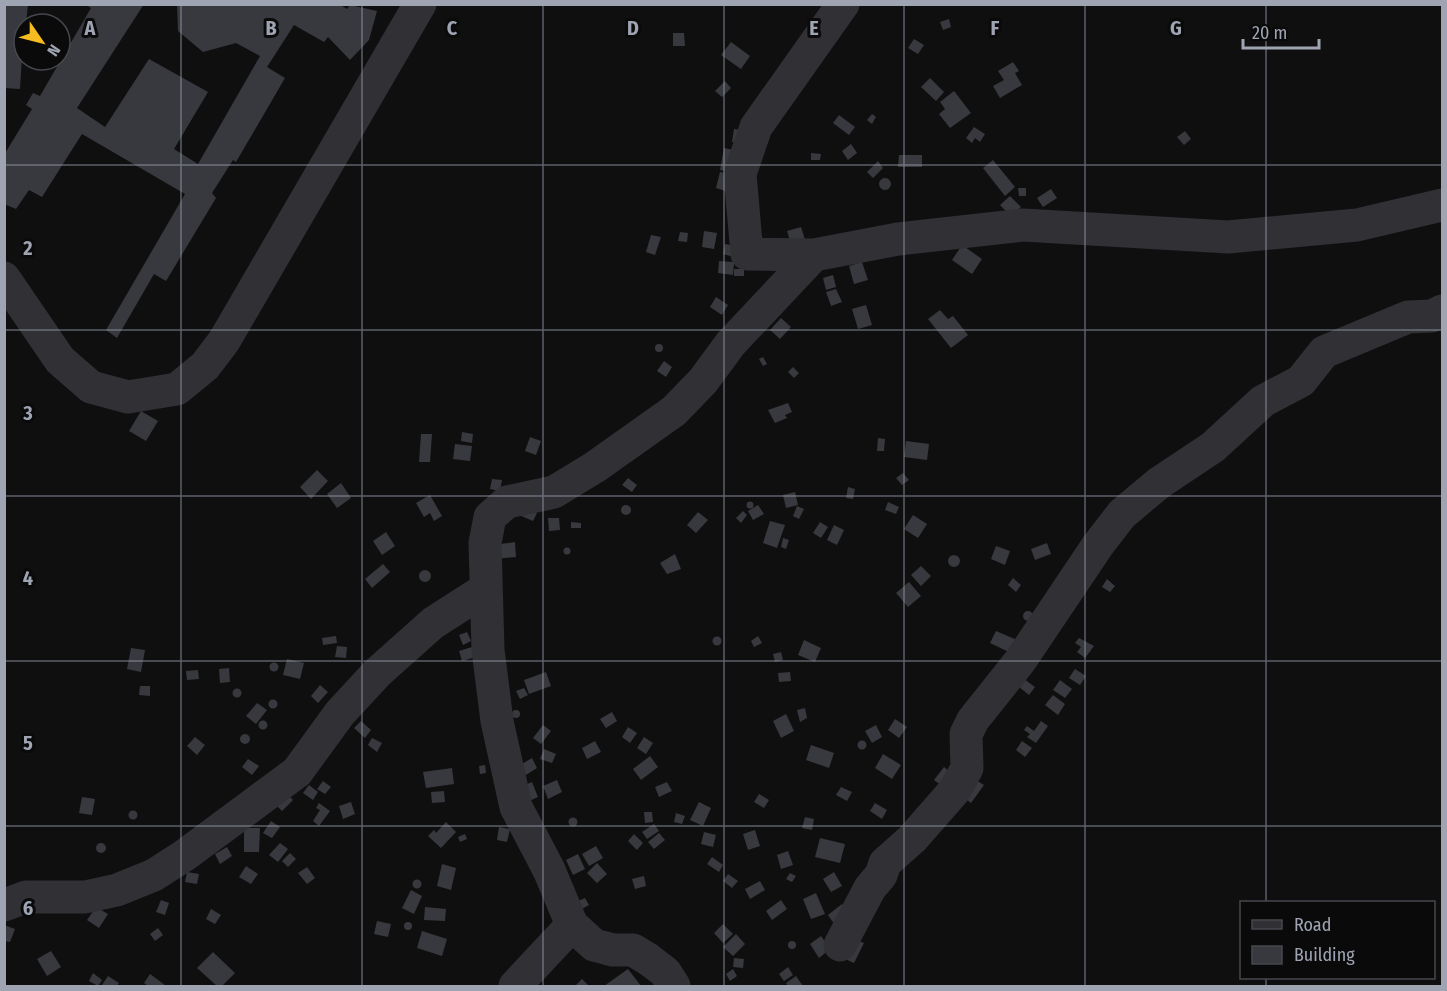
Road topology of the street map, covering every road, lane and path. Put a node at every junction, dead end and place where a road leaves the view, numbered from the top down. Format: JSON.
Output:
{"nodes":[{"id":1,"x":420,"y":4,"type":"edge"},
{"id":2,"x":843,"y":4,"type":"edge"},
{"id":3,"x":1443,"y":205,"type":"edge"},
{"id":4,"x":814,"y":255,"type":"junction"},
{"id":5,"x":4,"y":278,"type":"edge"},
{"id":6,"x":1443,"y":311,"type":"edge"},
{"id":7,"x":486,"y":589,"type":"junction"},
{"id":8,"x":4,"y":904,"type":"edge"},
{"id":9,"x":572,"y":925,"type":"junction"},
{"id":10,"x":840,"y":945,"type":"dead end"},
{"id":11,"x":515,"y":987,"type":"edge"},
{"id":12,"x":674,"y":987,"type":"edge"}],
"edges":[{"from":1,"to":5,"type":"street"},
{"from":2,"to":4,"type":"street"},
{"from":3,"to":4,"type":"street"},
{"from":4,"to":7,"type":"street"},
{"from":6,"to":10,"type":"street"},
{"from":7,"to":8,"type":"street"},
{"from":7,"to":9,"type":"street"},
{"from":9,"to":11,"type":"street"},
{"from":9,"to":12,"type":"street"}]}
